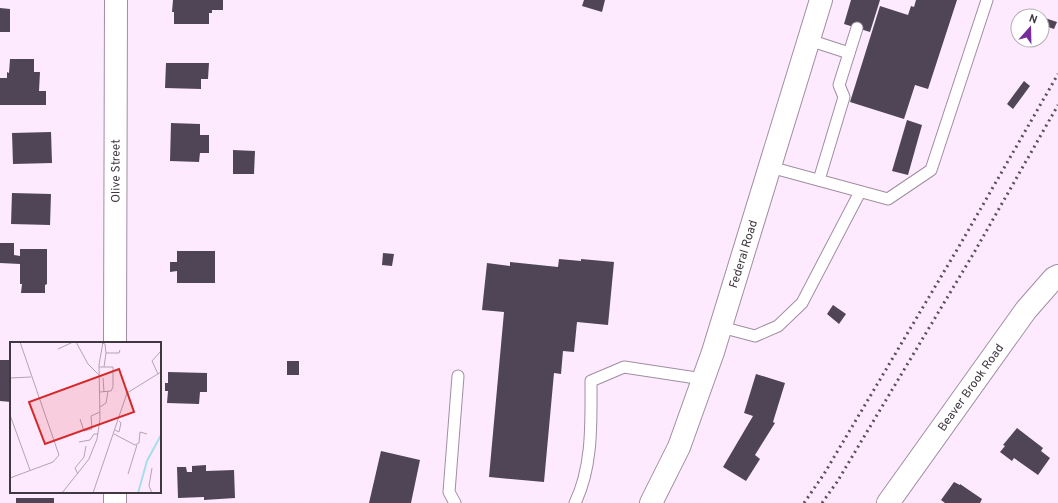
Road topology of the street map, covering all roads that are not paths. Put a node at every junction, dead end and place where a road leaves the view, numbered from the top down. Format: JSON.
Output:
{"nodes":[{"id":1,"x":116,"y":0,"type":"edge"},
{"id":2,"x":821,"y":0,"type":"edge"},
{"id":3,"x":986,"y":0,"type":"edge"},
{"id":4,"x":858,"y":28,"type":"dead end"},
{"id":5,"x":809,"y":40,"type":"junction"},
{"id":6,"x":849,"y":53,"type":"junction"},
{"id":7,"x":770,"y":167,"type":"junction"},
{"id":8,"x":818,"y":180,"type":"junction"},
{"id":9,"x":860,"y":192,"type":"junction"},
{"id":10,"x":1058,"y":276,"type":"edge"},
{"id":11,"x":721,"y":327,"type":"junction"},
{"id":12,"x":115,"y":342,"type":"edge"},
{"id":13,"x":458,"y":376,"type":"dead end"},
{"id":14,"x":703,"y":379,"type":"junction"},
{"id":15,"x":455,"y":503,"type":"edge"},
{"id":16,"x":575,"y":503,"type":"edge"},
{"id":17,"x":651,"y":503,"type":"edge"},
{"id":18,"x":888,"y":503,"type":"edge"}],
"edges":[{"from":1,"to":12,"type":"street","name":"Olive Street"},
{"from":2,"to":5,"type":"street","name":"Federal Road"},
{"from":3,"to":9,"type":"lane"},
{"from":4,"to":6,"type":"lane"},
{"from":5,"to":6,"type":"lane"},
{"from":5,"to":7,"type":"street","name":"Federal Road"},
{"from":6,"to":8,"type":"lane"},
{"from":7,"to":8,"type":"lane"},
{"from":7,"to":11,"type":"street","name":"Federal Road"},
{"from":8,"to":9,"type":"lane"},
{"from":9,"to":11,"type":"lane"},
{"from":10,"to":18,"type":"street","name":"Beaver Brook Road"},
{"from":11,"to":14,"type":"street","name":"Federal Road"},
{"from":13,"to":15,"type":"lane"},
{"from":14,"to":16,"type":"lane"},
{"from":14,"to":17,"type":"street","name":"Federal Road"}]}
